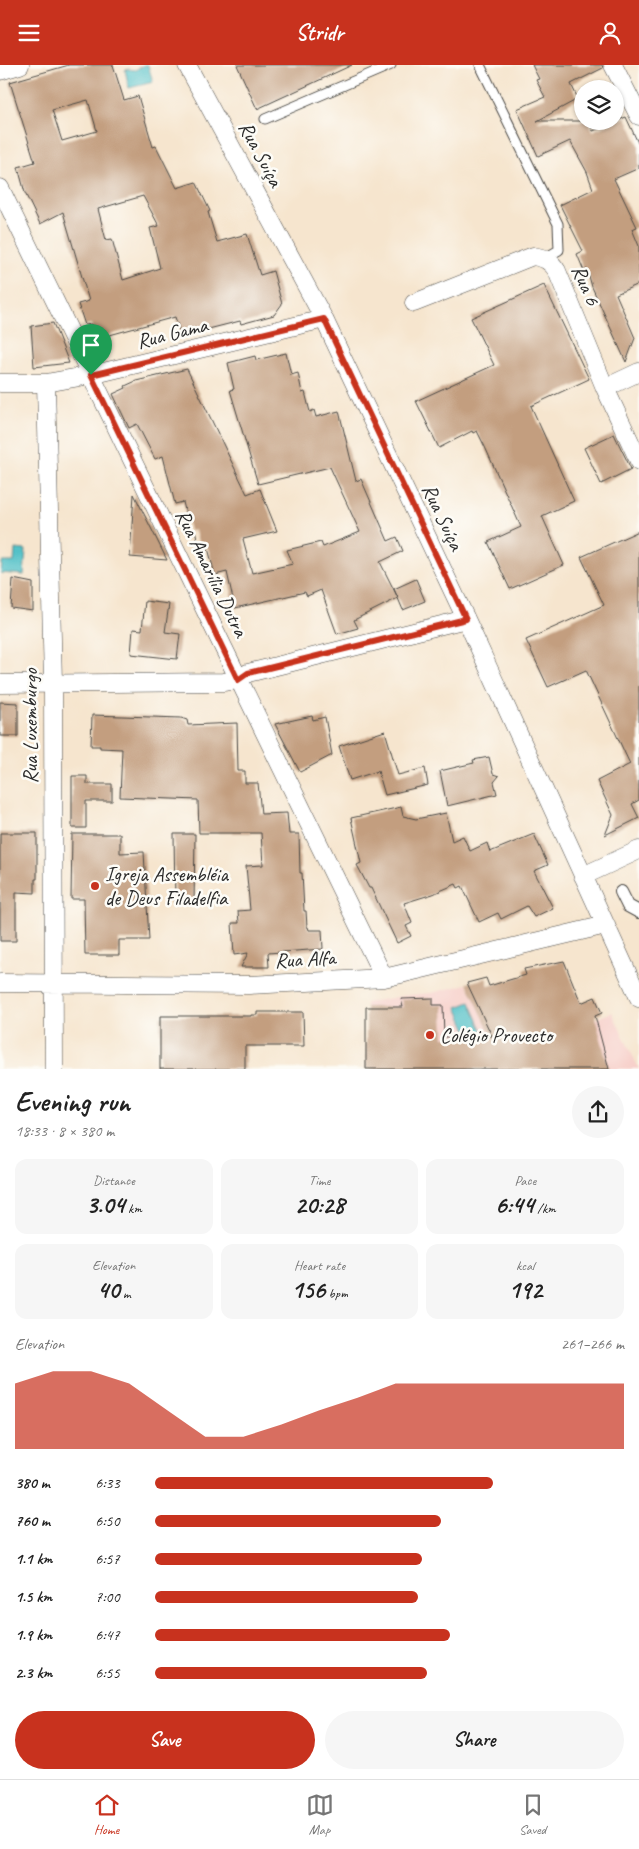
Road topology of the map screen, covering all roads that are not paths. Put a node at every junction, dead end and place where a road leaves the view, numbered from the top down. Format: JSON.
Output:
{"nodes":[{"id":1,"x":20,"y":65,"type":"edge"},
{"id":2,"x":187,"y":65,"type":"edge"},
{"id":3,"x":391,"y":65,"type":"edge"},
{"id":4,"x":480,"y":65,"type":"edge"},
{"id":5,"x":613,"y":65,"type":"edge"},
{"id":6,"x":0,"y":71,"type":"edge"},
{"id":7,"x":639,"y":116,"type":"edge"},
{"id":8,"x":265,"y":119,"type":"dead end"},
{"id":9,"x":0,"y":188,"type":"edge"},
{"id":10,"x":545,"y":258,"type":"junction"},
{"id":11,"x":414,"y":303,"type":"dead end"},
{"id":12,"x":324,"y":319,"type":"junction"},
{"id":13,"x":639,"y":372,"type":"edge"},
{"id":14,"x":91,"y":375,"type":"junction"},
{"id":15,"x":0,"y":383,"type":"edge"},
{"id":16,"x":46,"y":383,"type":"junction"},
{"id":17,"x":605,"y":388,"type":"junction"},
{"id":18,"x":639,"y":461,"type":"edge"},
{"id":19,"x":466,"y":619,"type":"junction"},
{"id":20,"x":238,"y":680,"type":"junction"},
{"id":21,"x":53,"y":683,"type":"junction"},
{"id":22,"x":0,"y":684,"type":"edge"},
{"id":23,"x":639,"y":850,"type":"edge"},
{"id":24,"x":583,"y":876,"type":"junction"},
{"id":25,"x":621,"y":892,"type":"dead end"},
{"id":26,"x":639,"y":912,"type":"edge"},
{"id":27,"x":606,"y":925,"type":"junction"},
{"id":28,"x":384,"y":978,"type":"junction"},
{"id":29,"x":0,"y":983,"type":"edge"},
{"id":30,"x":53,"y":983,"type":"junction"},
{"id":31,"x":639,"y":998,"type":"edge"},
{"id":32,"x":54,"y":1069,"type":"edge"}],
"edges":[{"from":1,"to":6,"type":"street"},
{"from":2,"to":12,"type":"street","name":"Rua Suíça"},
{"from":3,"to":8,"type":"lane"},
{"from":4,"to":10,"type":"lane"},
{"from":5,"to":7,"type":"street"},
{"from":9,"to":14,"type":"street","name":"Rua Amarília Dutra"},
{"from":10,"to":11,"type":"street","name":"Rua 6"},
{"from":10,"to":17,"type":"street","name":"Rua 6"},
{"from":12,"to":14,"type":"street","name":"Rua Gama"},
{"from":12,"to":19,"type":"street","name":"Rua Suíça"},
{"from":13,"to":17,"type":"street"},
{"from":14,"to":16,"type":"street","name":"Rua Gama"},
{"from":14,"to":20,"type":"street","name":"Rua Amarília Dutra"},
{"from":15,"to":16,"type":"street","name":"Rua Gama"},
{"from":16,"to":21,"type":"street","name":"Rua Luxemburgo"},
{"from":17,"to":18,"type":"street","name":"Rua 6"},
{"from":19,"to":20,"type":"street"},
{"from":19,"to":24,"type":"street","name":"Rua Suíça"},
{"from":20,"to":21,"type":"street"},
{"from":20,"to":28,"type":"street","name":"Rua Amarília Dutra"},
{"from":21,"to":22,"type":"street"},
{"from":21,"to":30,"type":"street","name":"Rua Luxemburgo"},
{"from":23,"to":24,"type":"street"},
{"from":24,"to":27,"type":"street","name":"Rua Suíça"},
{"from":25,"to":26,"type":"street"},
{"from":27,"to":28,"type":"street","name":"Rua Alfa"},
{"from":27,"to":31,"type":"street","name":"Rua Suíça"},
{"from":28,"to":30,"type":"street","name":"Rua Alfa"},
{"from":29,"to":30,"type":"street","name":"Rua Alfa"},
{"from":30,"to":32,"type":"street","name":"Rua Luxemburgo"}]}
